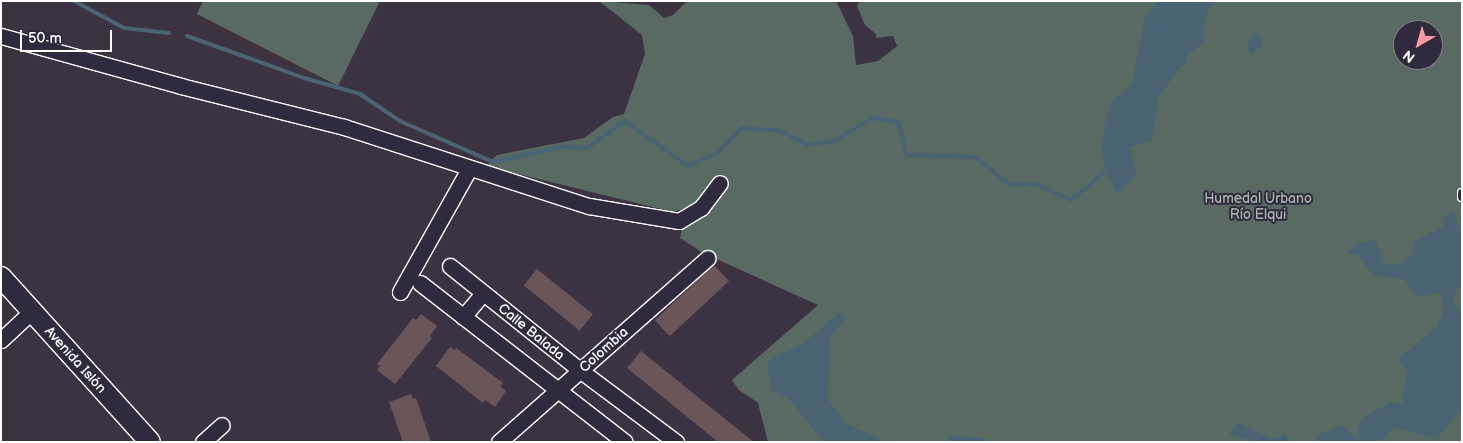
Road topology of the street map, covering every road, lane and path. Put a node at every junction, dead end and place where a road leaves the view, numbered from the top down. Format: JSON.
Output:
{"nodes":[{"id":1,"x":1,"y":36,"type":"edge"},
{"id":2,"x":470,"y":169,"type":"junction"},
{"id":3,"x":720,"y":183,"type":"dead end"},
{"id":4,"x":1462,"y":193,"type":"edge"},
{"id":5,"x":1462,"y":197,"type":"edge"},
{"id":6,"x":708,"y":258,"type":"dead end"},
{"id":7,"x":450,"y":266,"type":"dead end"},
{"id":8,"x":1,"y":277,"type":"edge"},
{"id":9,"x":420,"y":283,"type":"dead end"},
{"id":10,"x":400,"y":292,"type":"dead end"},
{"id":11,"x":482,"y":293,"type":"junction"},
{"id":12,"x":31,"y":312,"type":"junction"},
{"id":13,"x":463,"y":318,"type":"junction"},
{"id":14,"x":1,"y":340,"type":"edge"},
{"id":15,"x":581,"y":372,"type":"junction"},
{"id":16,"x":558,"y":392,"type":"junction"},
{"id":17,"x":222,"y":425,"type":"dead end"},
{"id":18,"x":150,"y":442,"type":"edge"},
{"id":19,"x":203,"y":442,"type":"edge"},
{"id":20,"x":499,"y":442,"type":"edge"},
{"id":21,"x":624,"y":442,"type":"edge"},
{"id":22,"x":676,"y":442,"type":"edge"}],
"edges":[{"from":1,"to":2,"type":"street"},
{"from":2,"to":3,"type":"street"},
{"from":2,"to":10,"type":"street"},
{"from":4,"to":5,"type":"lane"},
{"from":6,"to":15,"type":"street","name":"Colombia"},
{"from":7,"to":11,"type":"street","name":"Calle Balada"},
{"from":8,"to":12,"type":"main road","name":"Avenida Islón"},
{"from":9,"to":13,"type":"street"},
{"from":11,"to":13,"type":"street"},
{"from":11,"to":15,"type":"street","name":"Calle Balada"},
{"from":12,"to":14,"type":"street"},
{"from":12,"to":18,"type":"main road","name":"Avenida Islón"},
{"from":13,"to":16,"type":"street"},
{"from":15,"to":16,"type":"street","name":"Colombia"},
{"from":15,"to":22,"type":"street","name":"Calle Balada"},
{"from":16,"to":20,"type":"street","name":"Colombia"},
{"from":16,"to":21,"type":"street"},
{"from":17,"to":19,"type":"street"}]}
